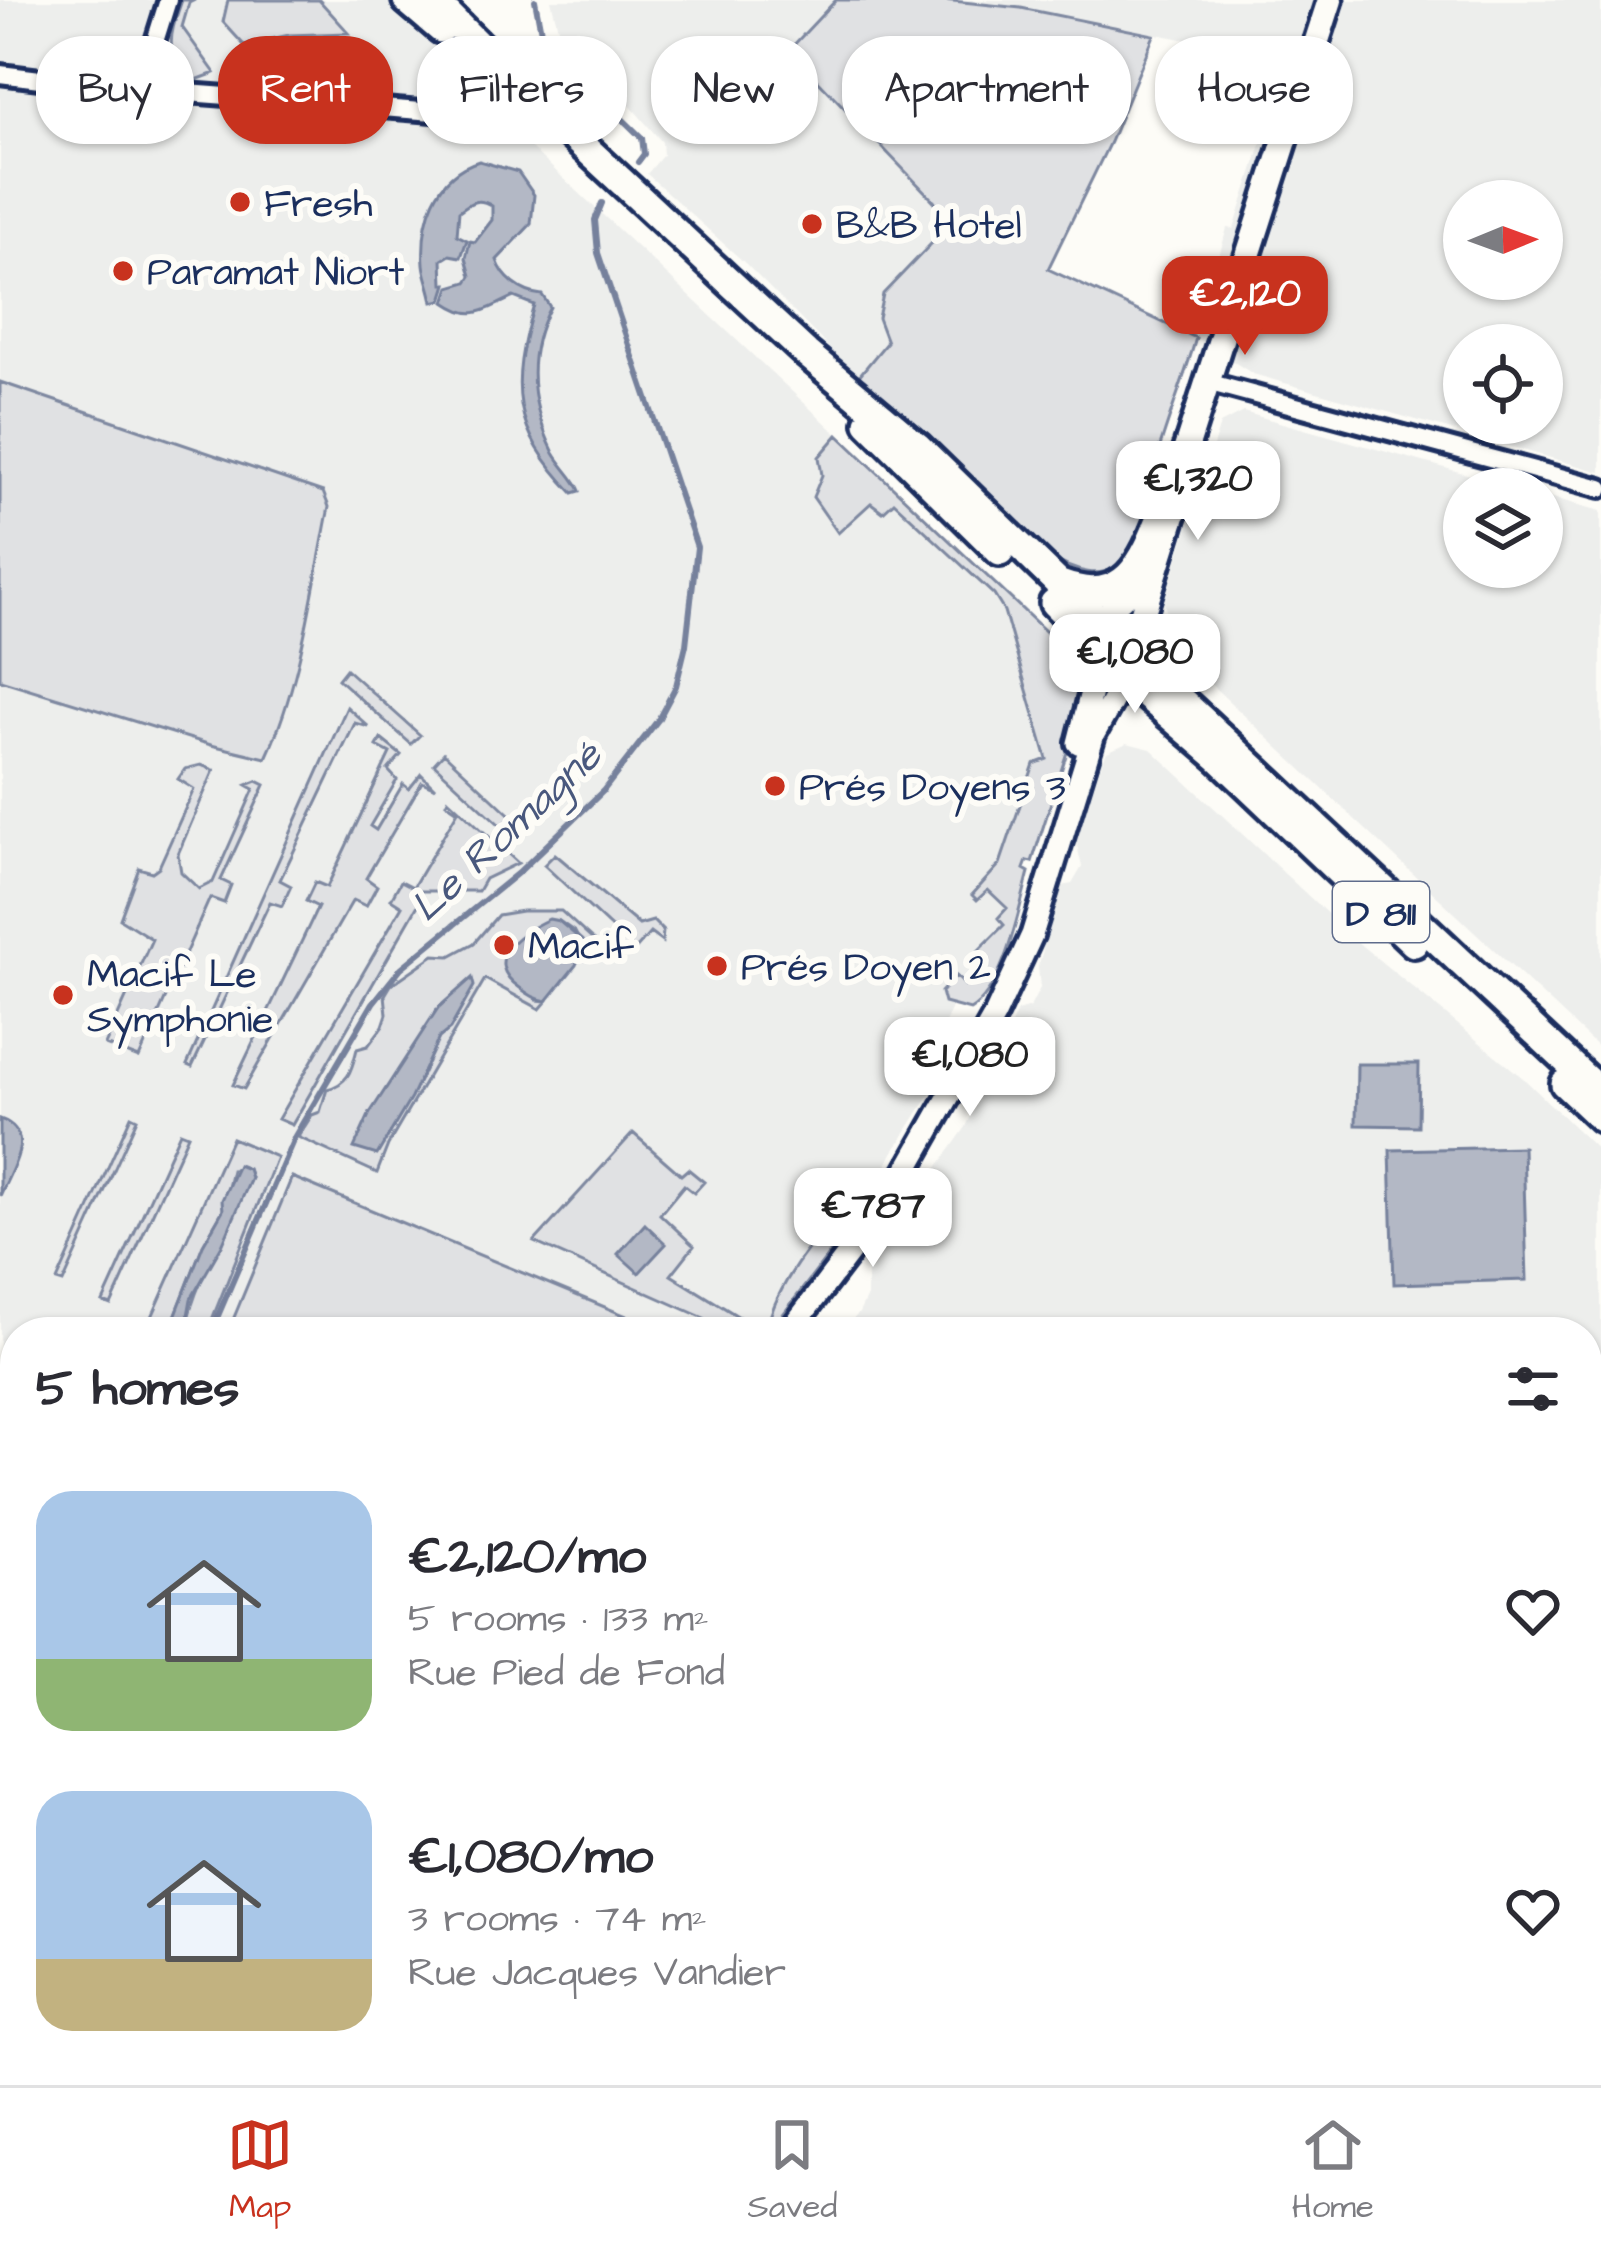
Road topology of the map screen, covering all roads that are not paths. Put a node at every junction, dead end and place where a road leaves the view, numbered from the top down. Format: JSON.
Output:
{"nodes":[{"id":1,"x":168,"y":0,"type":"edge"},
{"id":2,"x":407,"y":0,"type":"edge"},
{"id":3,"x":434,"y":0,"type":"edge"},
{"id":4,"x":1330,"y":0,"type":"edge"},
{"id":5,"x":157,"y":36,"type":"edge"},
{"id":6,"x":448,"y":36,"type":"edge"},
{"id":7,"x":470,"y":36,"type":"edge"},
{"id":8,"x":0,"y":74,"type":"edge"},
{"id":9,"x":36,"y":78,"type":"edge"},
{"id":10,"x":194,"y":94,"type":"edge"},
{"id":11,"x":417,"y":111,"type":"edge"},
{"id":12,"x":581,"y":144,"type":"edge"},
{"id":13,"x":806,"y":353,"type":"junction"},
{"id":14,"x":1207,"y":382,"type":"junction"},
{"id":15,"x":1194,"y":422,"type":"junction"},
{"id":16,"x":1601,"y":488,"type":"edge"},
{"id":17,"x":1171,"y":491,"type":"junction"},
{"id":18,"x":1059,"y":584,"type":"junction"},
{"id":19,"x":1104,"y":637,"type":"junction"},
{"id":20,"x":1131,"y":664,"type":"junction"},
{"id":21,"x":1010,"y":986,"type":"junction"},
{"id":22,"x":1601,"y":1093,"type":"edge"},
{"id":23,"x":1601,"y":1118,"type":"edge"},
{"id":24,"x":800,"y":1317,"type":"edge"}],
"edges":[{"from":1,"to":5,"type":"street"},
{"from":2,"to":6,"type":"main road","number":"D 811"},
{"from":3,"to":7,"type":"main road","number":"D 811"},
{"from":4,"to":14,"type":"main road"},
{"from":8,"to":9,"type":"street"},
{"from":10,"to":11,"type":"street"},
{"from":12,"to":13,"type":"main road","number":"D 811"},
{"from":13,"to":18,"type":"main road","number":"D 811"},
{"from":13,"to":19,"type":"main road","number":"D 811"},
{"from":14,"to":15,"type":"main road"},
{"from":14,"to":16,"type":"street"},
{"from":15,"to":17,"type":"main road"},
{"from":15,"to":20,"type":"main road"},
{"from":17,"to":18,"type":"main road"},
{"from":17,"to":19,"type":"main road"},
{"from":18,"to":19,"type":"main road","number":"D 811"},
{"from":19,"to":20,"type":"main road","number":"D 811"},
{"from":19,"to":21,"type":"street"},
{"from":20,"to":21,"type":"street"},
{"from":20,"to":22,"type":"main road","number":"D 811"},
{"from":20,"to":23,"type":"main road","number":"D 811"},
{"from":21,"to":24,"type":"street"}]}
